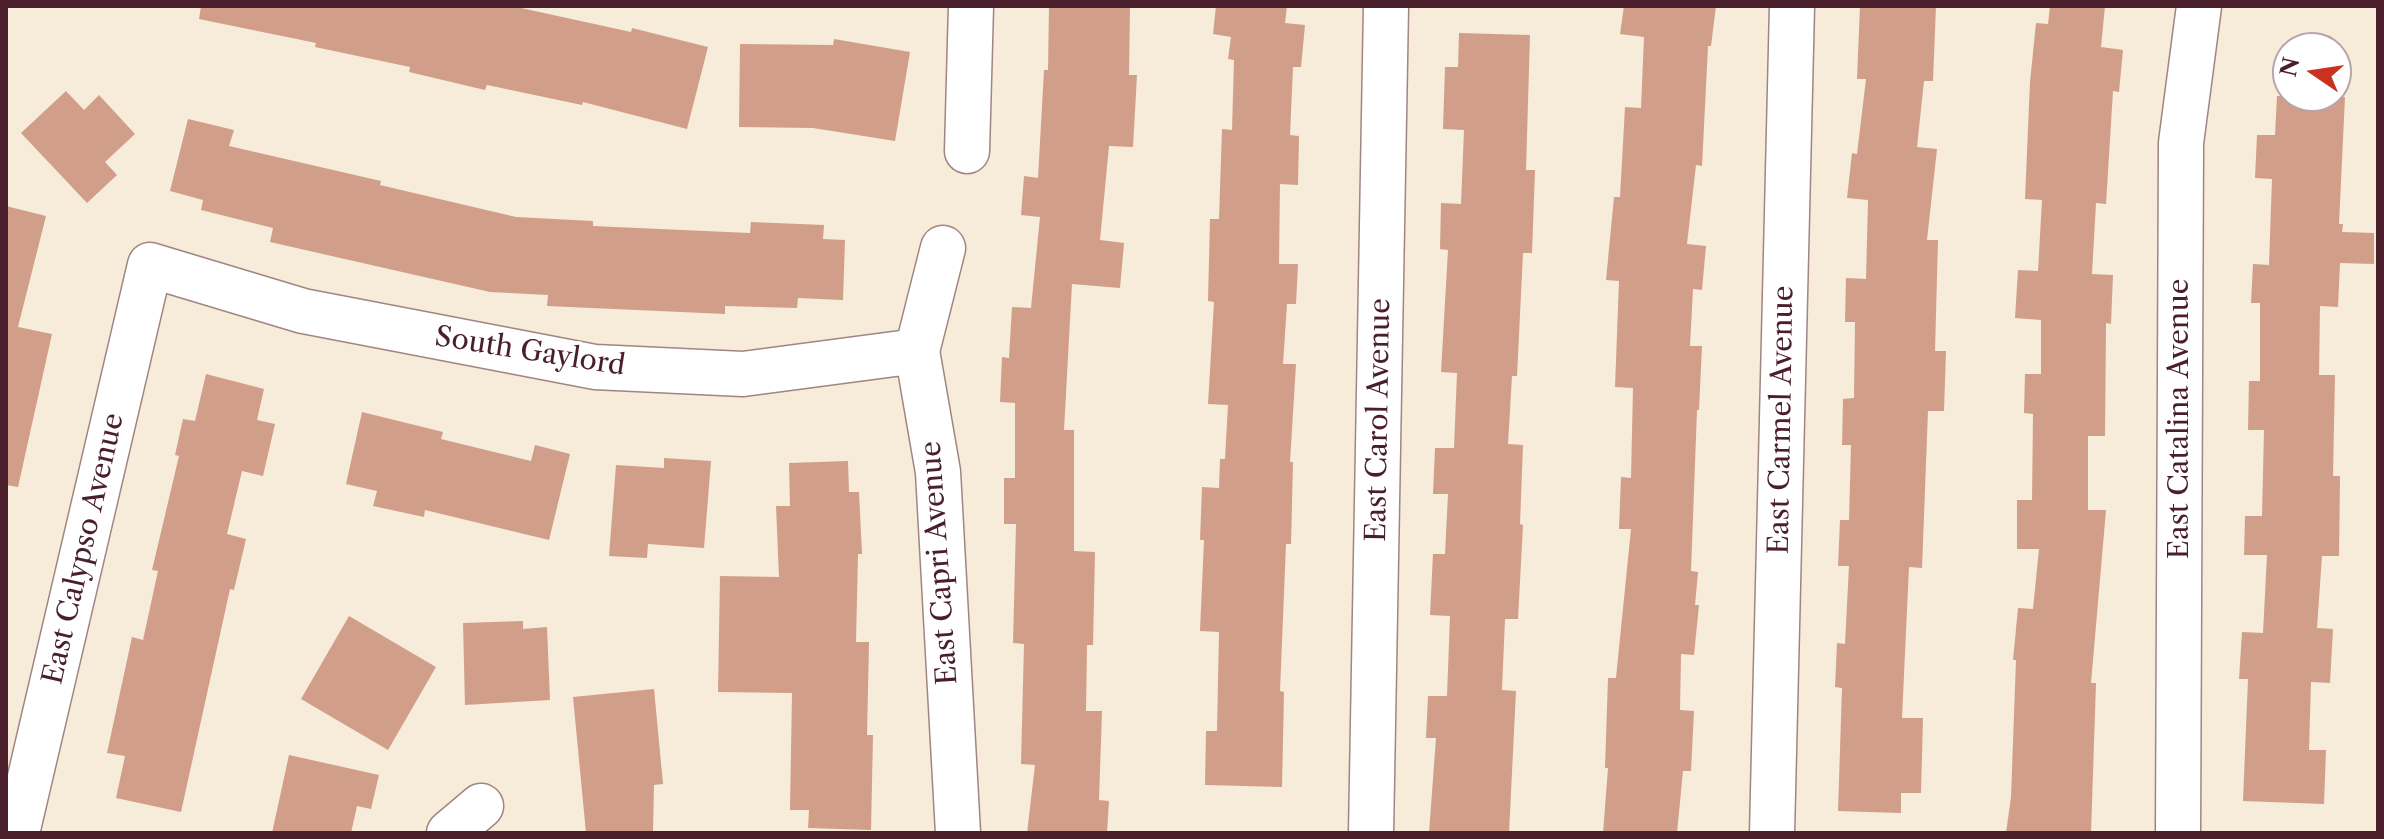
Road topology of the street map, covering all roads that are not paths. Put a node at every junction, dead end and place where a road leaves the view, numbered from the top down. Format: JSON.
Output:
{"nodes":[{"id":1,"x":971,"y":6,"type":"edge"},
{"id":2,"x":1386,"y":6,"type":"edge"},
{"id":3,"x":1792,"y":6,"type":"edge"},
{"id":4,"x":2199,"y":6,"type":"edge"},
{"id":5,"x":967,"y":151,"type":"dead end"},
{"id":6,"x":943,"y":248,"type":"dead end"},
{"id":7,"x":150,"y":265,"type":"joint"},
{"id":8,"x":917,"y":351,"type":"junction"},
{"id":9,"x":17,"y":833,"type":"edge"},
{"id":10,"x":958,"y":833,"type":"edge"},
{"id":11,"x":1371,"y":833,"type":"edge"},
{"id":12,"x":1772,"y":833,"type":"edge"},
{"id":13,"x":2178,"y":833,"type":"edge"}],
"edges":[{"from":1,"to":5,"type":"street"},
{"from":2,"to":11,"type":"street","name":"East Carol Avenue"},
{"from":3,"to":12,"type":"street","name":"East Carmel Avenue"},
{"from":4,"to":13,"type":"street","name":"East Catalina Avenue"},
{"from":6,"to":8,"type":"street","name":"East Capri Avenue"},
{"from":7,"to":8,"type":"street","name":"South Gaylord"},
{"from":7,"to":9,"type":"street","name":"East Calypso Avenue"},
{"from":8,"to":10,"type":"street","name":"East Capri Avenue"}]}
